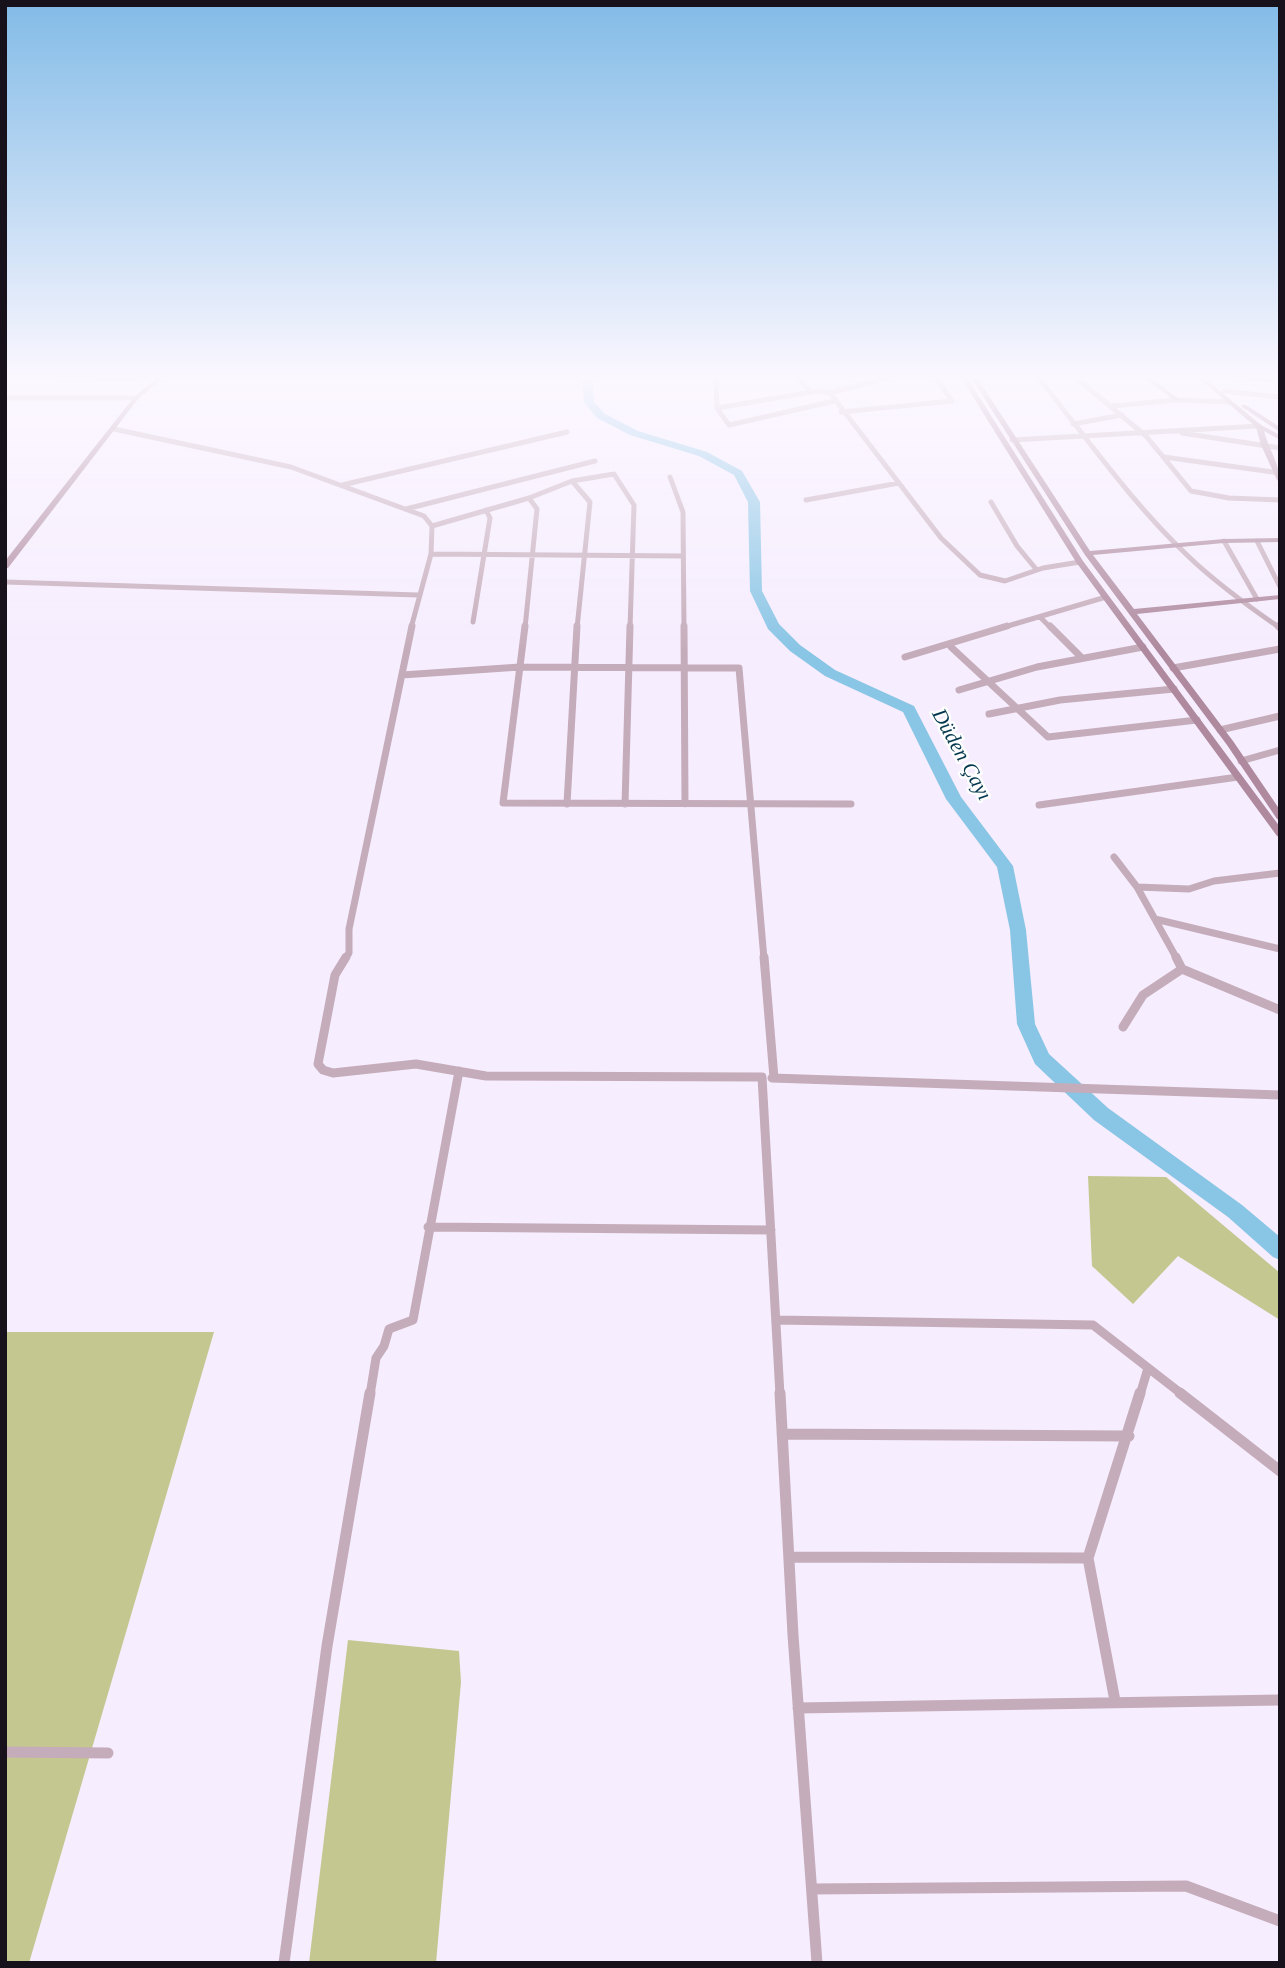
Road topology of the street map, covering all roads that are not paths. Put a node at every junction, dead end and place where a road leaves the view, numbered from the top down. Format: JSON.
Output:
{"nodes":[{"id":1,"x":83,"y":468,"type":"edge"},
{"id":2,"x":293,"y":468,"type":"edge"},
{"id":3,"x":413,"y":468,"type":"edge"},
{"id":4,"x":568,"y":468,"type":"edge"},
{"id":5,"x":887,"y":468,"type":"edge"},
{"id":6,"x":1021,"y":468,"type":"edge"},
{"id":7,"x":1031,"y":468,"type":"edge"},
{"id":8,"x":1110,"y":468,"type":"edge"},
{"id":9,"x":1173,"y":468,"type":"edge"},
{"id":10,"x":1246,"y":468,"type":"edge"},
{"id":11,"x":1278,"y":472,"type":"edge"},
{"id":12,"x":670,"y":477,"type":"dead end"},
{"id":13,"x":1280,"y":480,"type":"edge"},
{"id":14,"x":572,"y":481,"type":"junction"},
{"id":15,"x":899,"y":483,"type":"junction"},
{"id":16,"x":340,"y":485,"type":"junction"},
{"id":17,"x":529,"y":498,"type":"junction"},
{"id":18,"x":806,"y":500,"type":"dead end"},
{"id":19,"x":1280,"y":500,"type":"edge"},
{"id":20,"x":991,"y":502,"type":"dead end"},
{"id":21,"x":407,"y":509,"type":"junction"},
{"id":22,"x":486,"y":510,"type":"junction"},
{"id":23,"x":432,"y":526,"type":"junction"},
{"id":24,"x":1280,"y":540,"type":"edge"},
{"id":25,"x":1224,"y":541,"type":"junction"},
{"id":26,"x":1257,"y":541,"type":"junction"},
{"id":27,"x":1177,"y":545,"type":"junction"},
{"id":28,"x":1088,"y":553,"type":"junction"},
{"id":29,"x":431,"y":554,"type":"junction"},
{"id":30,"x":483,"y":555,"type":"junction"},
{"id":31,"x":534,"y":555,"type":"junction"},
{"id":32,"x":583,"y":555,"type":"junction"},
{"id":33,"x":632,"y":556,"type":"junction"},
{"id":34,"x":683,"y":556,"type":"junction"},
{"id":35,"x":1080,"y":562,"type":"junction"},
{"id":36,"x":5,"y":566,"type":"edge"},
{"id":37,"x":1036,"y":569,"type":"junction"},
{"id":38,"x":5,"y":582,"type":"edge"},
{"id":39,"x":1280,"y":587,"type":"edge"},
{"id":40,"x":418,"y":595,"type":"junction"},
{"id":41,"x":1107,"y":597,"type":"junction"},
{"id":42,"x":1280,"y":597,"type":"edge"},
{"id":43,"x":1257,"y":599,"type":"junction"},
{"id":44,"x":1242,"y":601,"type":"junction"},
{"id":45,"x":1130,"y":612,"type":"junction"},
{"id":46,"x":1040,"y":617,"type":"junction"},
{"id":47,"x":473,"y":622,"type":"dead end"},
{"id":48,"x":1280,"y":628,"type":"edge"},
{"id":49,"x":1156,"y":645,"type":"junction"},
{"id":50,"x":951,"y":647,"type":"junction"},
{"id":51,"x":1143,"y":647,"type":"junction"},
{"id":52,"x":1280,"y":649,"type":"edge"},
{"id":53,"x":905,"y":657,"type":"dead end"},
{"id":54,"x":1082,"y":658,"type":"junction"},
{"id":55,"x":520,"y":667,"type":"junction"},
{"id":56,"x":573,"y":667,"type":"junction"},
{"id":57,"x":629,"y":668,"type":"junction"},
{"id":58,"x":684,"y":668,"type":"junction"},
{"id":59,"x":1173,"y":668,"type":"junction"},
{"id":60,"x":402,"y":675,"type":"junction"},
{"id":61,"x":989,"y":681,"type":"junction"},
{"id":62,"x":1174,"y":689,"type":"junction"},
{"id":63,"x":959,"y":690,"type":"dead end"},
{"id":64,"x":1018,"y":707,"type":"junction"},
{"id":65,"x":989,"y":714,"type":"dead end"},
{"id":66,"x":1280,"y":716,"type":"edge"},
{"id":67,"x":1197,"y":720,"type":"junction"},
{"id":68,"x":1220,"y":730,"type":"junction"},
{"id":69,"x":1280,"y":750,"type":"edge"},
{"id":70,"x":1241,"y":761,"type":"junction"},
{"id":71,"x":1238,"y":777,"type":"junction"},
{"id":72,"x":567,"y":804,"type":"junction"},
{"id":73,"x":625,"y":804,"type":"junction"},
{"id":74,"x":685,"y":804,"type":"junction"},
{"id":75,"x":751,"y":804,"type":"junction"},
{"id":76,"x":851,"y":804,"type":"dead end"},
{"id":77,"x":1039,"y":805,"type":"dead end"},
{"id":78,"x":1280,"y":817,"type":"edge"},
{"id":79,"x":1280,"y":834,"type":"edge"},
{"id":80,"x":1114,"y":857,"type":"dead end"},
{"id":81,"x":1280,"y":873,"type":"edge"},
{"id":82,"x":1138,"y":887,"type":"junction"},
{"id":83,"x":1155,"y":919,"type":"junction"},
{"id":84,"x":1280,"y":949,"type":"edge"},
{"id":85,"x":1182,"y":969,"type":"junction"},
{"id":86,"x":1280,"y":1010,"type":"edge"},
{"id":87,"x":1123,"y":1027,"type":"dead end"},
{"id":88,"x":459,"y":1071,"type":"junction"},
{"id":89,"x":762,"y":1077,"type":"junction"},
{"id":90,"x":774,"y":1078,"type":"junction"},
{"id":91,"x":1280,"y":1095,"type":"edge"},
{"id":92,"x":428,"y":1227,"type":"junction"},
{"id":93,"x":771,"y":1230,"type":"junction"},
{"id":94,"x":776,"y":1320,"type":"junction"},
{"id":95,"x":1148,"y":1368,"type":"junction"},
{"id":96,"x":782,"y":1434,"type":"junction"},
{"id":97,"x":1129,"y":1436,"type":"junction"},
{"id":98,"x":1280,"y":1471,"type":"edge"},
{"id":99,"x":789,"y":1557,"type":"junction"},
{"id":100,"x":1088,"y":1558,"type":"junction"},
{"id":101,"x":1280,"y":1700,"type":"edge"},
{"id":102,"x":1115,"y":1701,"type":"junction"},
{"id":103,"x":798,"y":1707,"type":"junction"},
{"id":104,"x":5,"y":1752,"type":"edge"},
{"id":105,"x":108,"y":1753,"type":"dead end"},
{"id":106,"x":812,"y":1889,"type":"junction"},
{"id":107,"x":1280,"y":1921,"type":"edge"},
{"id":108,"x":284,"y":1963,"type":"edge"},
{"id":109,"x":817,"y":1963,"type":"edge"}],
"edges":[{"from":1,"to":36,"type":"main road"},
{"from":2,"to":16,"type":"street"},
{"from":3,"to":16,"type":"street"},
{"from":4,"to":21,"type":"street"},
{"from":5,"to":15,"type":"street"},
{"from":6,"to":35,"type":"main road"},
{"from":7,"to":28,"type":"main road"},
{"from":8,"to":27,"type":"street"},
{"from":9,"to":19,"type":"street"},
{"from":10,"to":11,"type":"street"},
{"from":11,"to":13,"type":"main road"},
{"from":12,"to":34,"type":"street"},
{"from":14,"to":17,"type":"street"},
{"from":14,"to":32,"type":"street"},
{"from":14,"to":33,"type":"street"},
{"from":15,"to":18,"type":"street"},
{"from":15,"to":37,"type":"street"},
{"from":16,"to":21,"type":"street"},
{"from":17,"to":22,"type":"street"},
{"from":17,"to":31,"type":"street"},
{"from":20,"to":37,"type":"street"},
{"from":21,"to":23,"type":"street"},
{"from":22,"to":23,"type":"street"},
{"from":22,"to":30,"type":"street"},
{"from":23,"to":29,"type":"street"},
{"from":24,"to":26,"type":"main road"},
{"from":25,"to":26,"type":"main road"},
{"from":25,"to":27,"type":"main road"},
{"from":25,"to":43,"type":"street"},
{"from":26,"to":39,"type":"street"},
{"from":27,"to":28,"type":"main road"},
{"from":27,"to":44,"type":"street"},
{"from":28,"to":45,"type":"main road"},
{"from":29,"to":30,"type":"street"},
{"from":29,"to":40,"type":"street"},
{"from":30,"to":31,"type":"street"},
{"from":30,"to":47,"type":"street"},
{"from":31,"to":32,"type":"street"},
{"from":31,"to":55,"type":"street"},
{"from":32,"to":33,"type":"street"},
{"from":32,"to":56,"type":"street"},
{"from":33,"to":34,"type":"street"},
{"from":33,"to":57,"type":"street"},
{"from":34,"to":58,"type":"street"},
{"from":35,"to":37,"type":"street"},
{"from":35,"to":41,"type":"main road"},
{"from":38,"to":40,"type":"street"},
{"from":40,"to":60,"type":"street"},
{"from":41,"to":46,"type":"street"},
{"from":41,"to":51,"type":"main road"},
{"from":42,"to":43,"type":"main road"},
{"from":43,"to":44,"type":"main road"},
{"from":44,"to":45,"type":"main road"},
{"from":44,"to":48,"type":"street"},
{"from":45,"to":49,"type":"main road"},
{"from":46,"to":50,"type":"street"},
{"from":46,"to":54,"type":"street"},
{"from":49,"to":51,"type":"main road"},
{"from":49,"to":59,"type":"main road"},
{"from":50,"to":53,"type":"street"},
{"from":50,"to":61,"type":"street"},
{"from":51,"to":54,"type":"street"},
{"from":51,"to":62,"type":"main road"},
{"from":52,"to":59,"type":"street"},
{"from":54,"to":61,"type":"street"},
{"from":55,"to":56,"type":"street"},
{"from":55,"to":60,"type":"street"},
{"from":55,"to":72,"type":"street"},
{"from":56,"to":57,"type":"street"},
{"from":56,"to":72,"type":"street"},
{"from":57,"to":58,"type":"street"},
{"from":57,"to":73,"type":"street"},
{"from":58,"to":74,"type":"street"},
{"from":58,"to":75,"type":"street"},
{"from":59,"to":68,"type":"main road"},
{"from":60,"to":88,"type":"street"},
{"from":61,"to":63,"type":"street"},
{"from":61,"to":64,"type":"street"},
{"from":62,"to":64,"type":"street"},
{"from":62,"to":67,"type":"main road"},
{"from":64,"to":65,"type":"street"},
{"from":64,"to":67,"type":"street"},
{"from":66,"to":68,"type":"street"},
{"from":67,"to":71,"type":"main road"},
{"from":68,"to":70,"type":"main road"},
{"from":69,"to":70,"type":"street"},
{"from":70,"to":78,"type":"main road"},
{"from":71,"to":77,"type":"street"},
{"from":71,"to":79,"type":"main road"},
{"from":72,"to":73,"type":"street"},
{"from":73,"to":74,"type":"street"},
{"from":74,"to":75,"type":"street"},
{"from":75,"to":76,"type":"street"},
{"from":75,"to":90,"type":"street"},
{"from":80,"to":82,"type":"street"},
{"from":81,"to":82,"type":"street"},
{"from":82,"to":83,"type":"street"},
{"from":83,"to":84,"type":"street"},
{"from":83,"to":85,"type":"street"},
{"from":85,"to":86,"type":"street"},
{"from":85,"to":87,"type":"street"},
{"from":88,"to":89,"type":"street"},
{"from":88,"to":92,"type":"street"},
{"from":89,"to":90,"type":"street"},
{"from":89,"to":93,"type":"street"},
{"from":90,"to":91,"type":"street"},
{"from":92,"to":93,"type":"street"},
{"from":92,"to":108,"type":"street"},
{"from":93,"to":94,"type":"street"},
{"from":94,"to":95,"type":"street"},
{"from":94,"to":96,"type":"street"},
{"from":95,"to":97,"type":"street"},
{"from":95,"to":98,"type":"street"},
{"from":96,"to":97,"type":"street"},
{"from":96,"to":99,"type":"street"},
{"from":97,"to":100,"type":"street"},
{"from":99,"to":100,"type":"street"},
{"from":99,"to":103,"type":"street"},
{"from":100,"to":102,"type":"street"},
{"from":101,"to":102,"type":"street"},
{"from":102,"to":103,"type":"street"},
{"from":103,"to":106,"type":"street"},
{"from":104,"to":105,"type":"street"},
{"from":106,"to":107,"type":"street"},
{"from":106,"to":109,"type":"street"}]}
